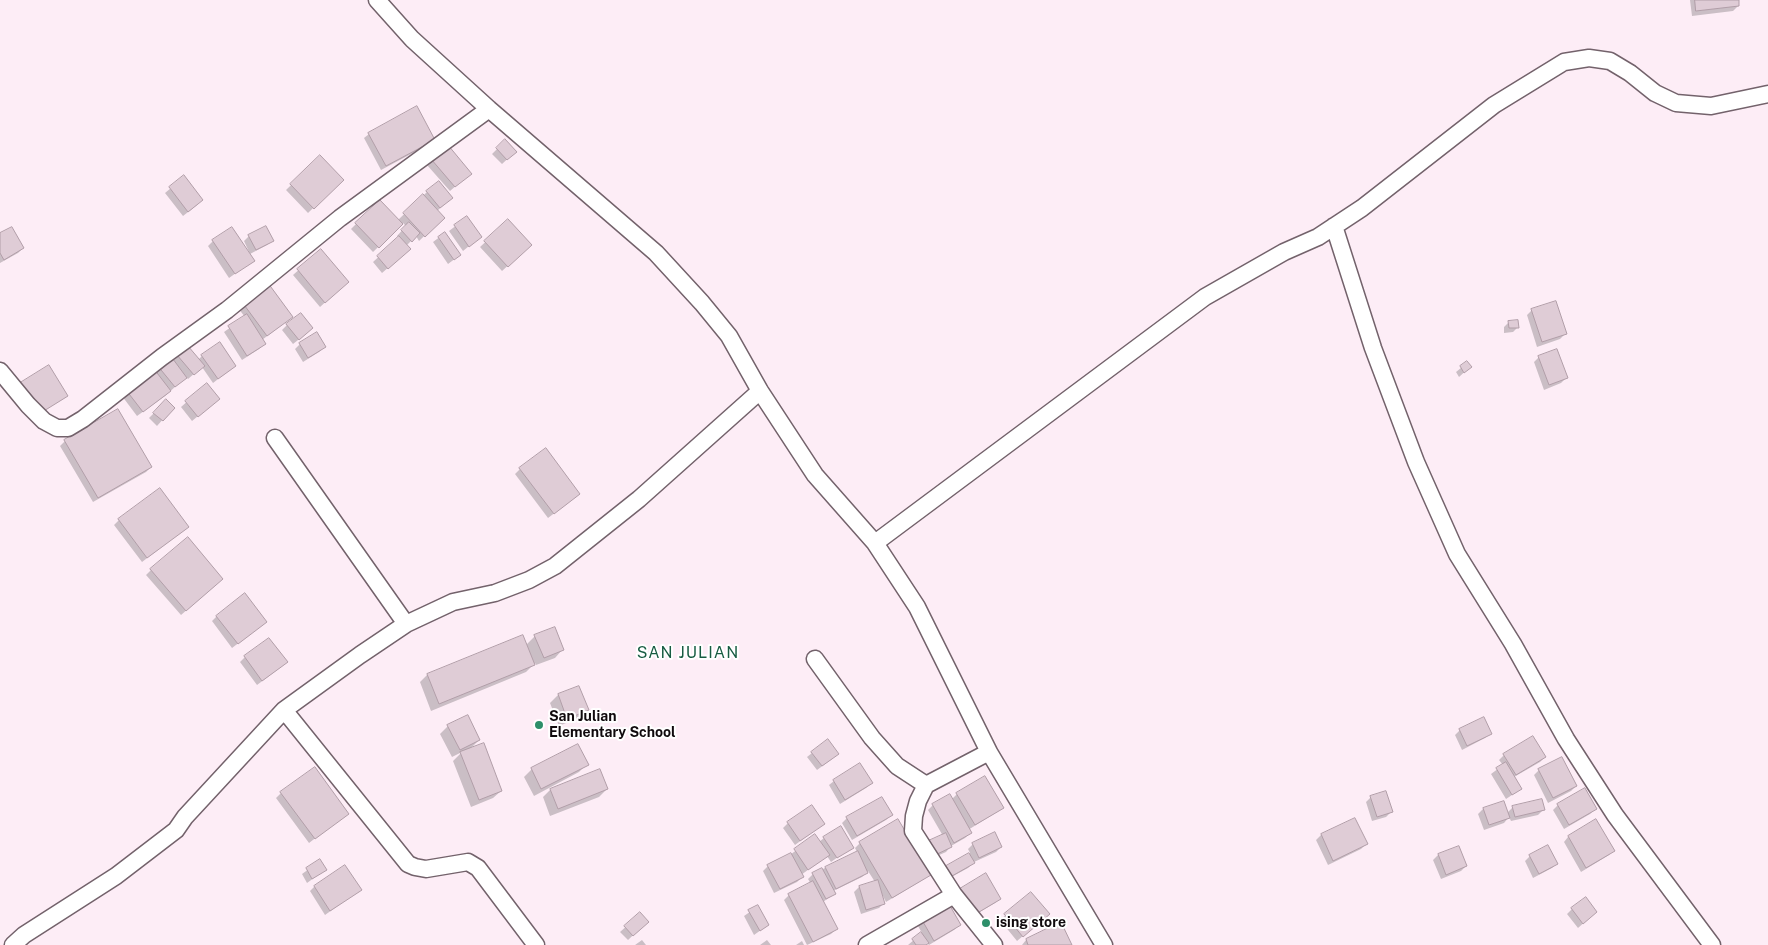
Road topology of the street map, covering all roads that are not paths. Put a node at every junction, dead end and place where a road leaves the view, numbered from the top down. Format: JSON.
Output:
{"nodes":[{"id":1,"x":377,"y":0,"type":"edge"},
{"id":2,"x":1768,"y":94,"type":"edge"},
{"id":3,"x":489,"y":109,"type":"junction"},
{"id":4,"x":1334,"y":226,"type":"junction"},
{"id":5,"x":0,"y":370,"type":"edge"},
{"id":6,"x":760,"y":391,"type":"junction"},
{"id":7,"x":275,"y":438,"type":"dead end"},
{"id":8,"x":875,"y":543,"type":"junction"},
{"id":9,"x":406,"y":624,"type":"junction"},
{"id":10,"x":815,"y":659,"type":"dead end"},
{"id":11,"x":284,"y":710,"type":"junction"},
{"id":12,"x":989,"y":752,"type":"junction"},
{"id":13,"x":926,"y":784,"type":"junction"},
{"id":14,"x":954,"y":895,"type":"junction"},
{"id":15,"x":13,"y":945,"type":"edge"},
{"id":16,"x":536,"y":945,"type":"edge"},
{"id":17,"x":867,"y":945,"type":"edge"},
{"id":18,"x":994,"y":945,"type":"edge"},
{"id":19,"x":1104,"y":945,"type":"edge"},
{"id":20,"x":1712,"y":945,"type":"edge"}],
"edges":[{"from":1,"to":3,"type":"street"},
{"from":2,"to":4,"type":"street"},
{"from":3,"to":5,"type":"street"},
{"from":3,"to":6,"type":"street"},
{"from":4,"to":8,"type":"street"},
{"from":4,"to":20,"type":"street"},
{"from":6,"to":8,"type":"street"},
{"from":6,"to":9,"type":"street"},
{"from":7,"to":9,"type":"street"},
{"from":8,"to":12,"type":"street"},
{"from":9,"to":11,"type":"street"},
{"from":10,"to":13,"type":"street"},
{"from":11,"to":15,"type":"street"},
{"from":11,"to":16,"type":"street"},
{"from":12,"to":13,"type":"street"},
{"from":12,"to":19,"type":"street"},
{"from":13,"to":14,"type":"street"},
{"from":14,"to":17,"type":"street"},
{"from":14,"to":18,"type":"street"}]}
